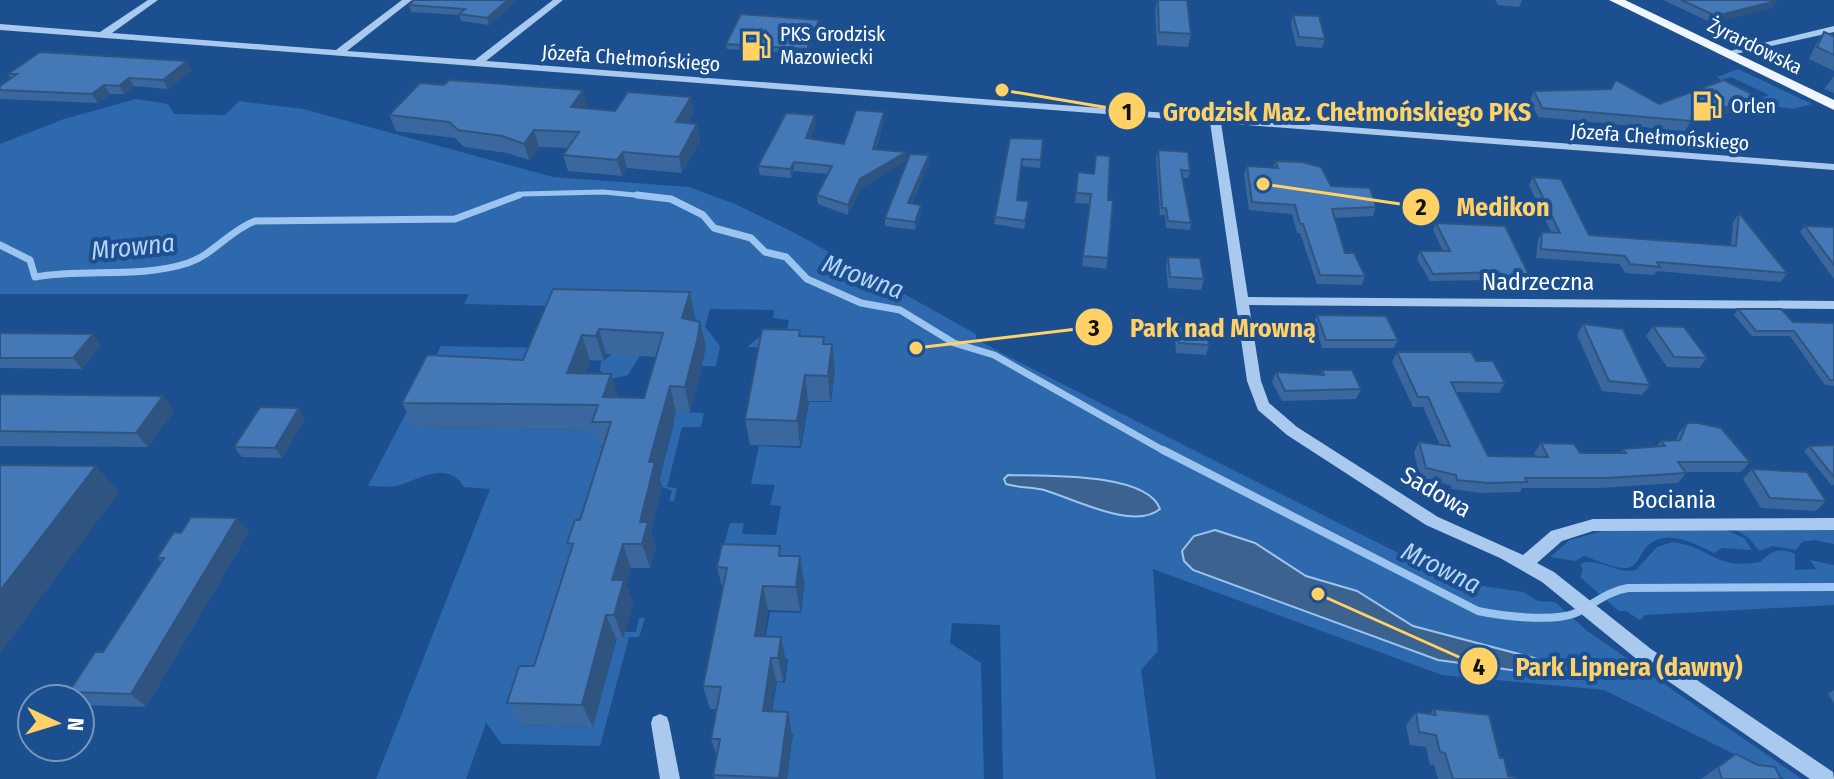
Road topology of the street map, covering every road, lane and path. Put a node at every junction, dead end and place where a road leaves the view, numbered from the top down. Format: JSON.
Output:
{"nodes":[{"id":1,"x":154,"y":0,"type":"edge"},
{"id":2,"x":408,"y":0,"type":"edge"},
{"id":3,"x":559,"y":0,"type":"edge"},
{"id":4,"x":1615,"y":0,"type":"edge"},
{"id":5,"x":0,"y":27,"type":"edge"},
{"id":6,"x":1834,"y":29,"type":"edge"},
{"id":7,"x":102,"y":35,"type":"junction"},
{"id":8,"x":338,"y":53,"type":"junction"},
{"id":9,"x":1726,"y":53,"type":"junction"},
{"id":10,"x":476,"y":64,"type":"junction"},
{"id":11,"x":1834,"y":106,"type":"edge"},
{"id":12,"x":1215,"y":121,"type":"junction"},
{"id":13,"x":1834,"y":167,"type":"edge"},
{"id":14,"x":1241,"y":301,"type":"junction"},
{"id":15,"x":1834,"y":305,"type":"edge"},
{"id":16,"x":1834,"y":524,"type":"edge"},
{"id":17,"x":1525,"y":563,"type":"junction"},
{"id":18,"x":660,"y":723,"type":"dead end"},
{"id":19,"x":670,"y":779,"type":"edge"},
{"id":20,"x":1826,"y":779,"type":"edge"}],
"edges":[{"from":1,"to":7,"type":"street"},
{"from":2,"to":8,"type":"street"},
{"from":3,"to":10,"type":"street"},
{"from":4,"to":9,"type":"main road","name":"Żyrardowska"},
{"from":5,"to":7,"type":"street","name":"Józefa Chełmońskiego"},
{"from":6,"to":9,"type":"street"},
{"from":7,"to":8,"type":"street","name":"Józefa Chełmońskiego"},
{"from":8,"to":10,"type":"street","name":"Józefa Chełmońskiego"},
{"from":9,"to":11,"type":"main road","name":"Żyrardowska"},
{"from":10,"to":12,"type":"street","name":"Józefa Chełmońskiego"},
{"from":12,"to":13,"type":"street","name":"Józefa Chełmońskiego"},
{"from":12,"to":14,"type":"street","name":"Sadowa"},
{"from":14,"to":15,"type":"street","name":"Nadrzeczna"},
{"from":14,"to":17,"type":"street","name":"Sadowa"},
{"from":16,"to":17,"type":"street","name":"Bociania"},
{"from":17,"to":20,"type":"street","name":"Sadowa"},
{"from":18,"to":19,"type":"street"}]}
